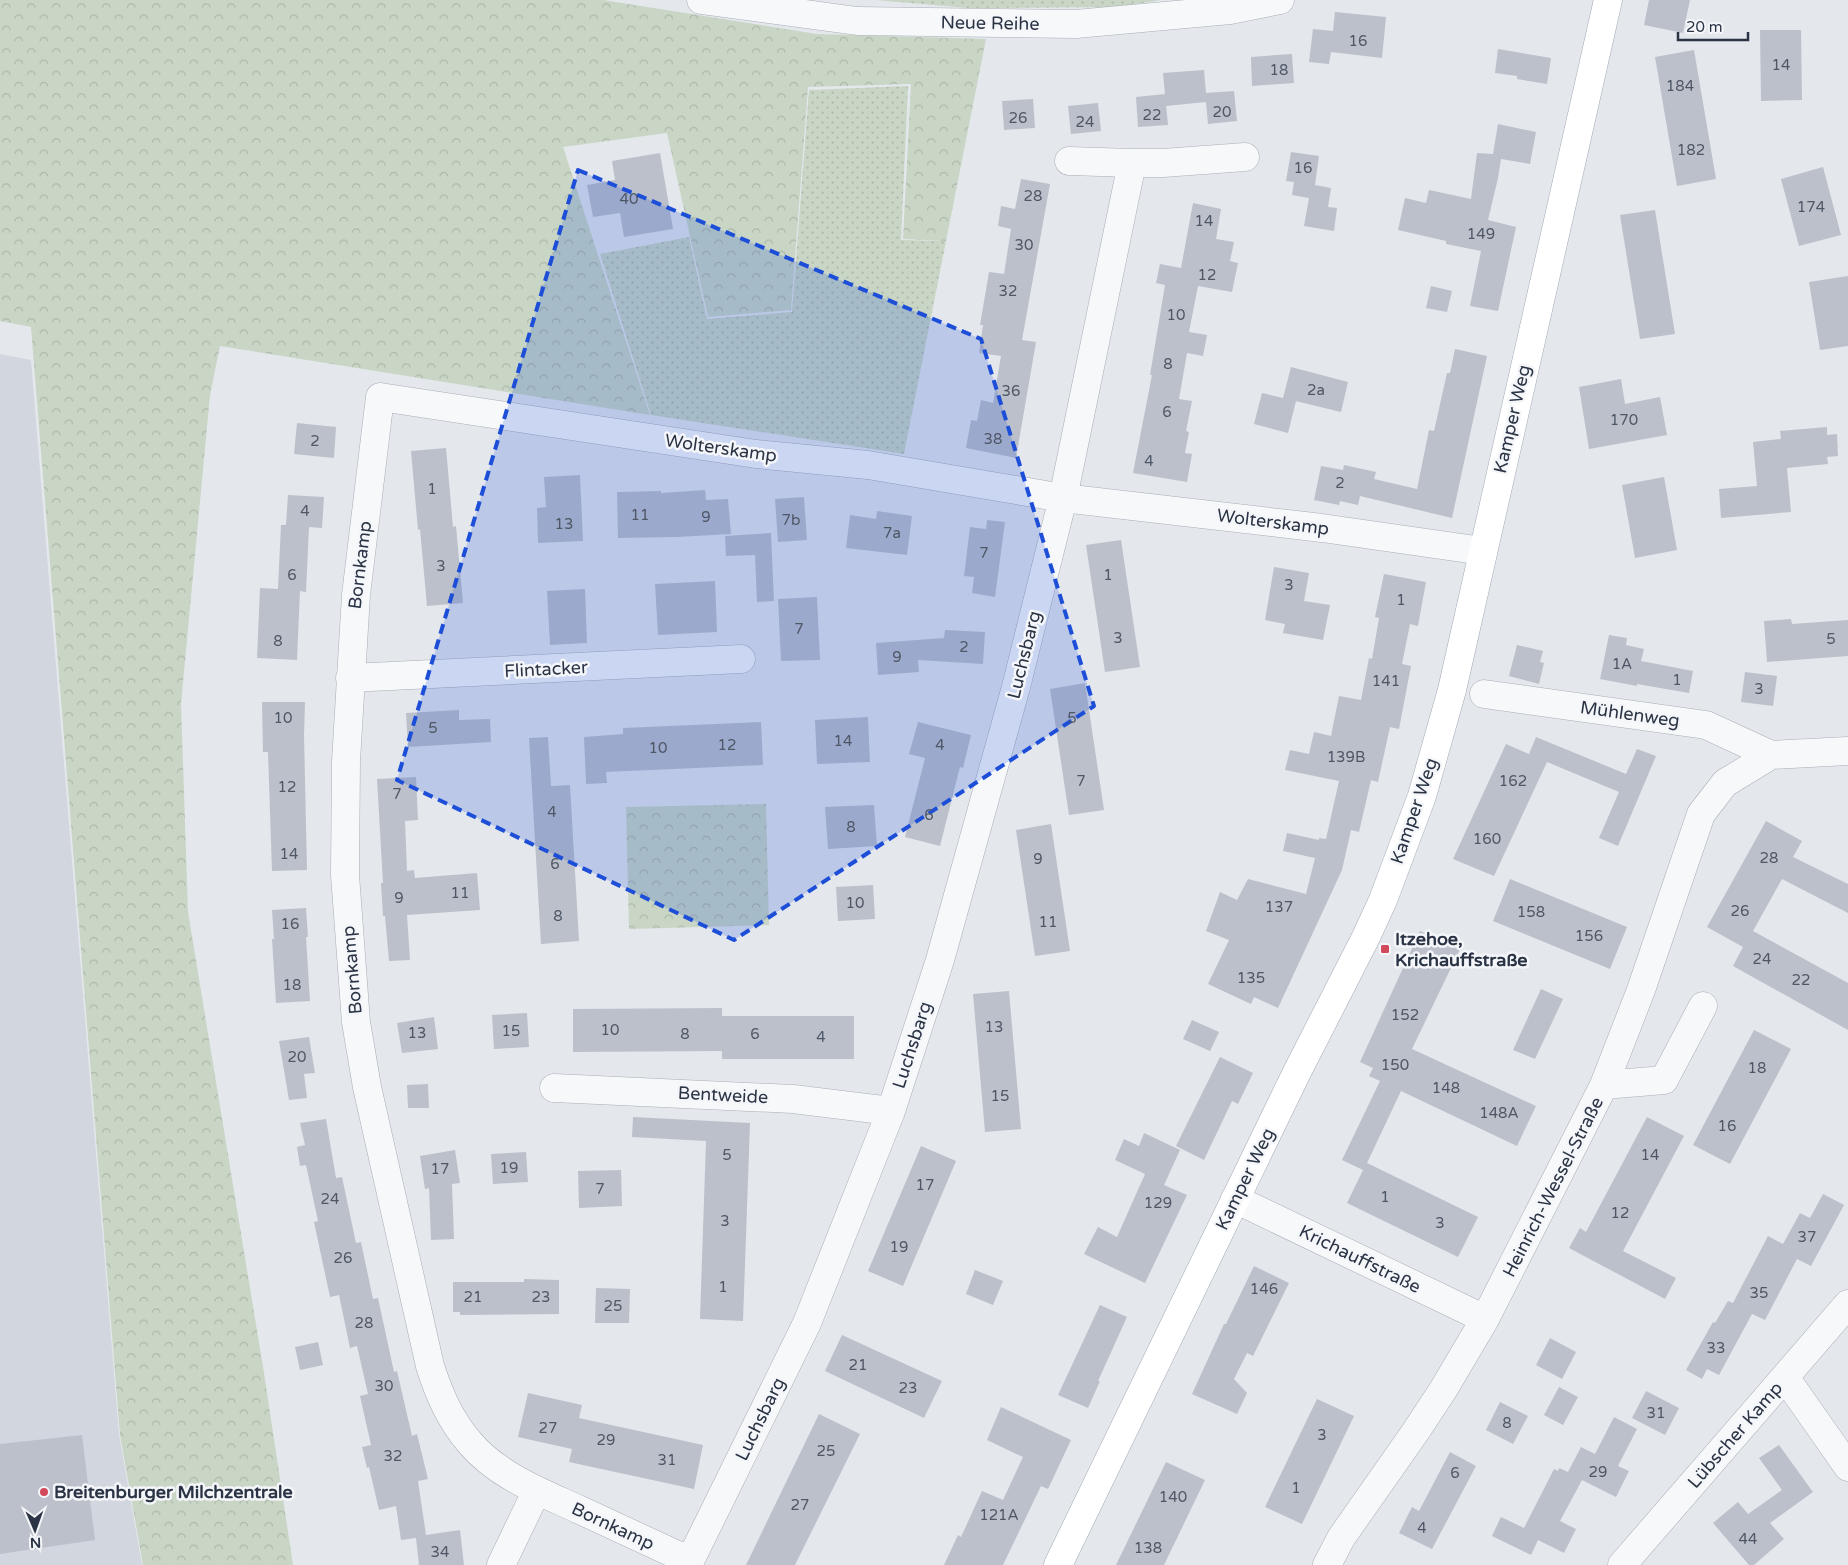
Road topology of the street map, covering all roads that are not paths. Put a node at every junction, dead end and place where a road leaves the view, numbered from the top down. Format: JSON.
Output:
{"nodes":[{"id":1,"x":701,"y":0,"type":"edge"},
{"id":2,"x":1280,"y":0,"type":"edge"},
{"id":3,"x":1608,"y":0,"type":"edge"},
{"id":4,"x":1245,"y":157,"type":"dead end"},
{"id":5,"x":1069,"y":161,"type":"dead end"},
{"id":6,"x":1132,"y":163,"type":"junction"},
{"id":7,"x":380,"y":397,"type":"joint"},
{"id":8,"x":1063,"y":498,"type":"junction"},
{"id":9,"x":1483,"y":550,"type":"junction"},
{"id":10,"x":741,"y":659,"type":"dead end"},
{"id":11,"x":350,"y":678,"type":"junction"},
{"id":12,"x":1484,"y":694,"type":"dead end"},
{"id":13,"x":1848,"y":751,"type":"edge"},
{"id":14,"x":1771,"y":755,"type":"junction"},
{"id":15,"x":1725,"y":783,"type":"joint"},
{"id":16,"x":1703,"y":1006,"type":"dead end"},
{"id":17,"x":1604,"y":1085,"type":"junction"},
{"id":18,"x":554,"y":1088,"type":"dead end"},
{"id":19,"x":891,"y":1111,"type":"junction"},
{"id":20,"x":1235,"y":1199,"type":"junction"},
{"id":21,"x":1848,"y":1304,"type":"edge"},
{"id":22,"x":1485,"y":1320,"type":"junction"},
{"id":23,"x":1786,"y":1377,"type":"junction"},
{"id":24,"x":1848,"y":1467,"type":"edge"},
{"id":25,"x":537,"y":1490,"type":"junction"},
{"id":26,"x":689,"y":1563,"type":"edge"},
{"id":27,"x":501,"y":1565,"type":"edge"},
{"id":28,"x":1058,"y":1565,"type":"edge"},
{"id":29,"x":1327,"y":1565,"type":"edge"},
{"id":30,"x":1622,"y":1565,"type":"edge"}],
"edges":[{"from":1,"to":2,"type":"street","name":"Neue Reihe"},
{"from":3,"to":9,"type":"main road","name":"Kamper Weg"},
{"from":4,"to":6,"type":"street"},
{"from":5,"to":6,"type":"street"},
{"from":6,"to":8,"type":"street"},
{"from":7,"to":8,"type":"street","name":"Wolterskamp"},
{"from":7,"to":11,"type":"street","name":"Bornkamp"},
{"from":8,"to":9,"type":"street","name":"Wolterskamp"},
{"from":8,"to":19,"type":"street","name":"Luchsbarg"},
{"from":9,"to":20,"type":"main road","name":"Kamper Weg"},
{"from":10,"to":11,"type":"street","name":"Flintacker"},
{"from":11,"to":25,"type":"street","name":"Bornkamp"},
{"from":12,"to":14,"type":"street","name":"Mühlenweg"},
{"from":13,"to":14,"type":"street","name":"Mühlenweg"},
{"from":14,"to":15,"type":"street","name":"Mühlenweg"},
{"from":15,"to":17,"type":"street","name":"Heinrich-Wessel-Straße"},
{"from":16,"to":17,"type":"street"},
{"from":17,"to":22,"type":"street","name":"Heinrich-Wessel-Straße"},
{"from":18,"to":19,"type":"street","name":"Bentweide"},
{"from":19,"to":26,"type":"street","name":"Luchsbarg"},
{"from":20,"to":22,"type":"street","name":"Krichauffstraße"},
{"from":20,"to":28,"type":"main road","name":"Kamper Weg"},
{"from":21,"to":23,"type":"street","name":"Lübscher Kamp"},
{"from":22,"to":29,"type":"street","name":"Heinrich-Wessel-Straße"},
{"from":23,"to":24,"type":"street"},
{"from":23,"to":30,"type":"street","name":"Lübscher Kamp"},
{"from":25,"to":26,"type":"street","name":"Bornkamp"},
{"from":25,"to":27,"type":"street"}]}
